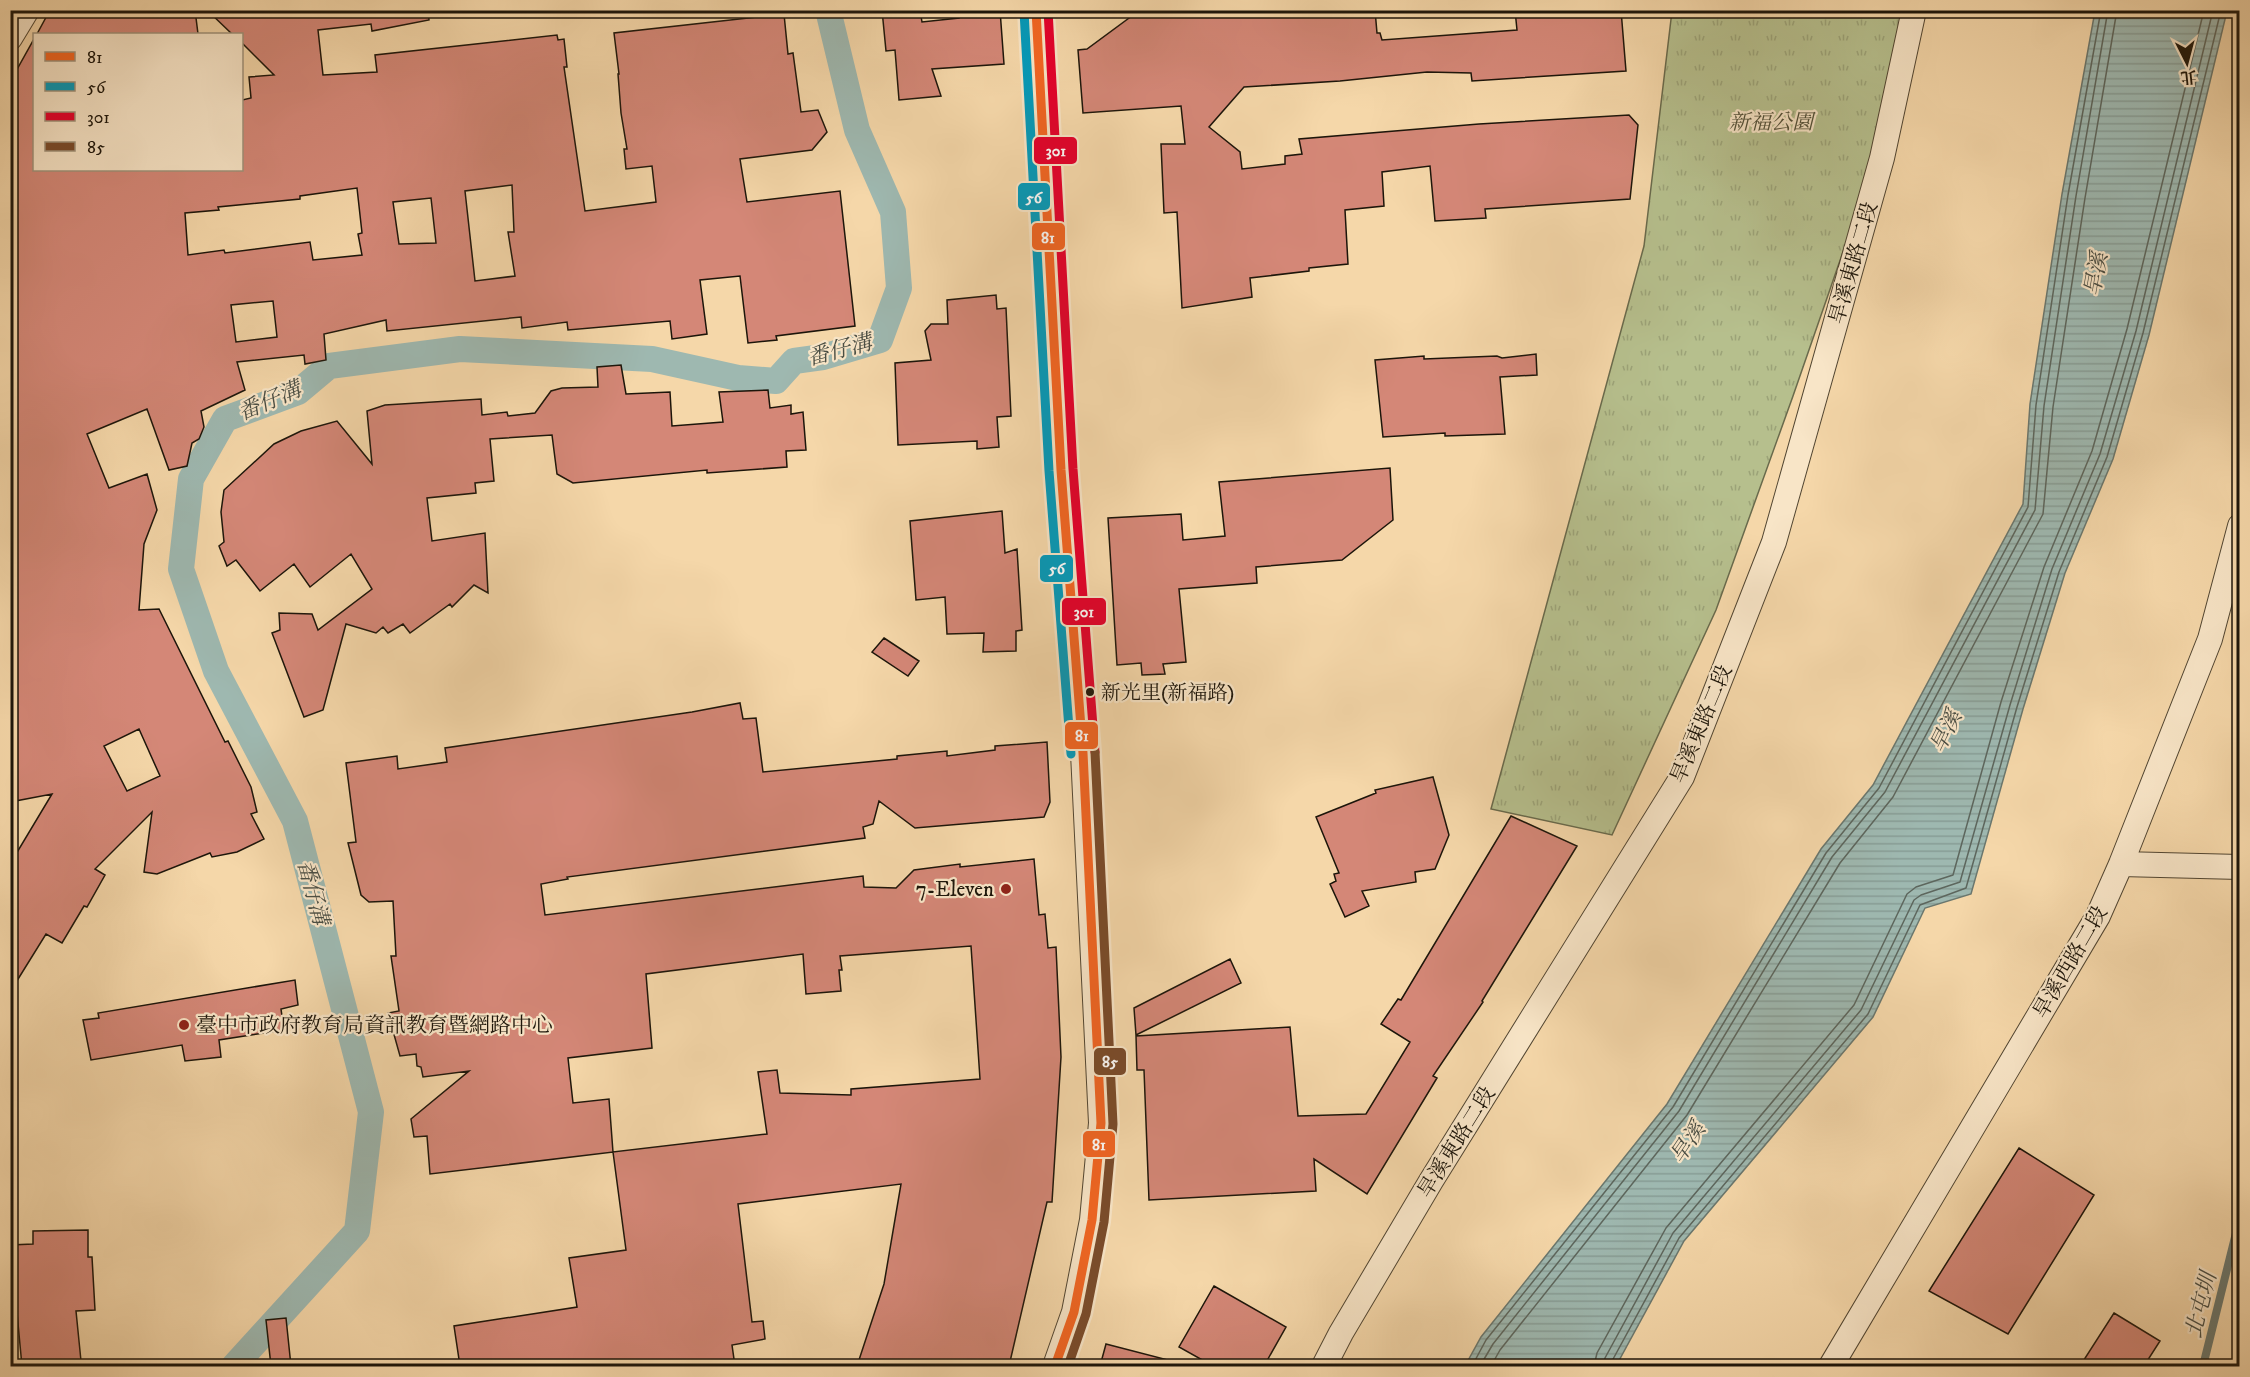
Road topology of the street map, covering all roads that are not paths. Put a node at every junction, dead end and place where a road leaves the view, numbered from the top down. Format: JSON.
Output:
{"nodes":[{"id":1,"x":27,"y":10,"type":"edge"},
{"id":2,"x":1036,"y":10,"type":"edge"},
{"id":3,"x":1914,"y":10,"type":"edge"},
{"id":4,"x":10,"y":39,"type":"edge"},
{"id":5,"x":2240,"y":526,"type":"edge"},
{"id":6,"x":2121,"y":864,"type":"junction"},
{"id":7,"x":2240,"y":867,"type":"edge"},
{"id":8,"x":1055,"y":1366,"type":"edge"},
{"id":9,"x":1324,"y":1366,"type":"edge"},
{"id":10,"x":1831,"y":1366,"type":"edge"}],
"edges":[{"from":1,"to":4,"type":"street"},
{"from":2,"to":8,"type":"street"},
{"from":3,"to":9,"type":"street","name":"旱溪東路二段"},
{"from":5,"to":6,"type":"street","name":"旱溪西路二段"},
{"from":6,"to":7,"type":"street"},
{"from":6,"to":10,"type":"street","name":"旱溪西路二段"}]}
